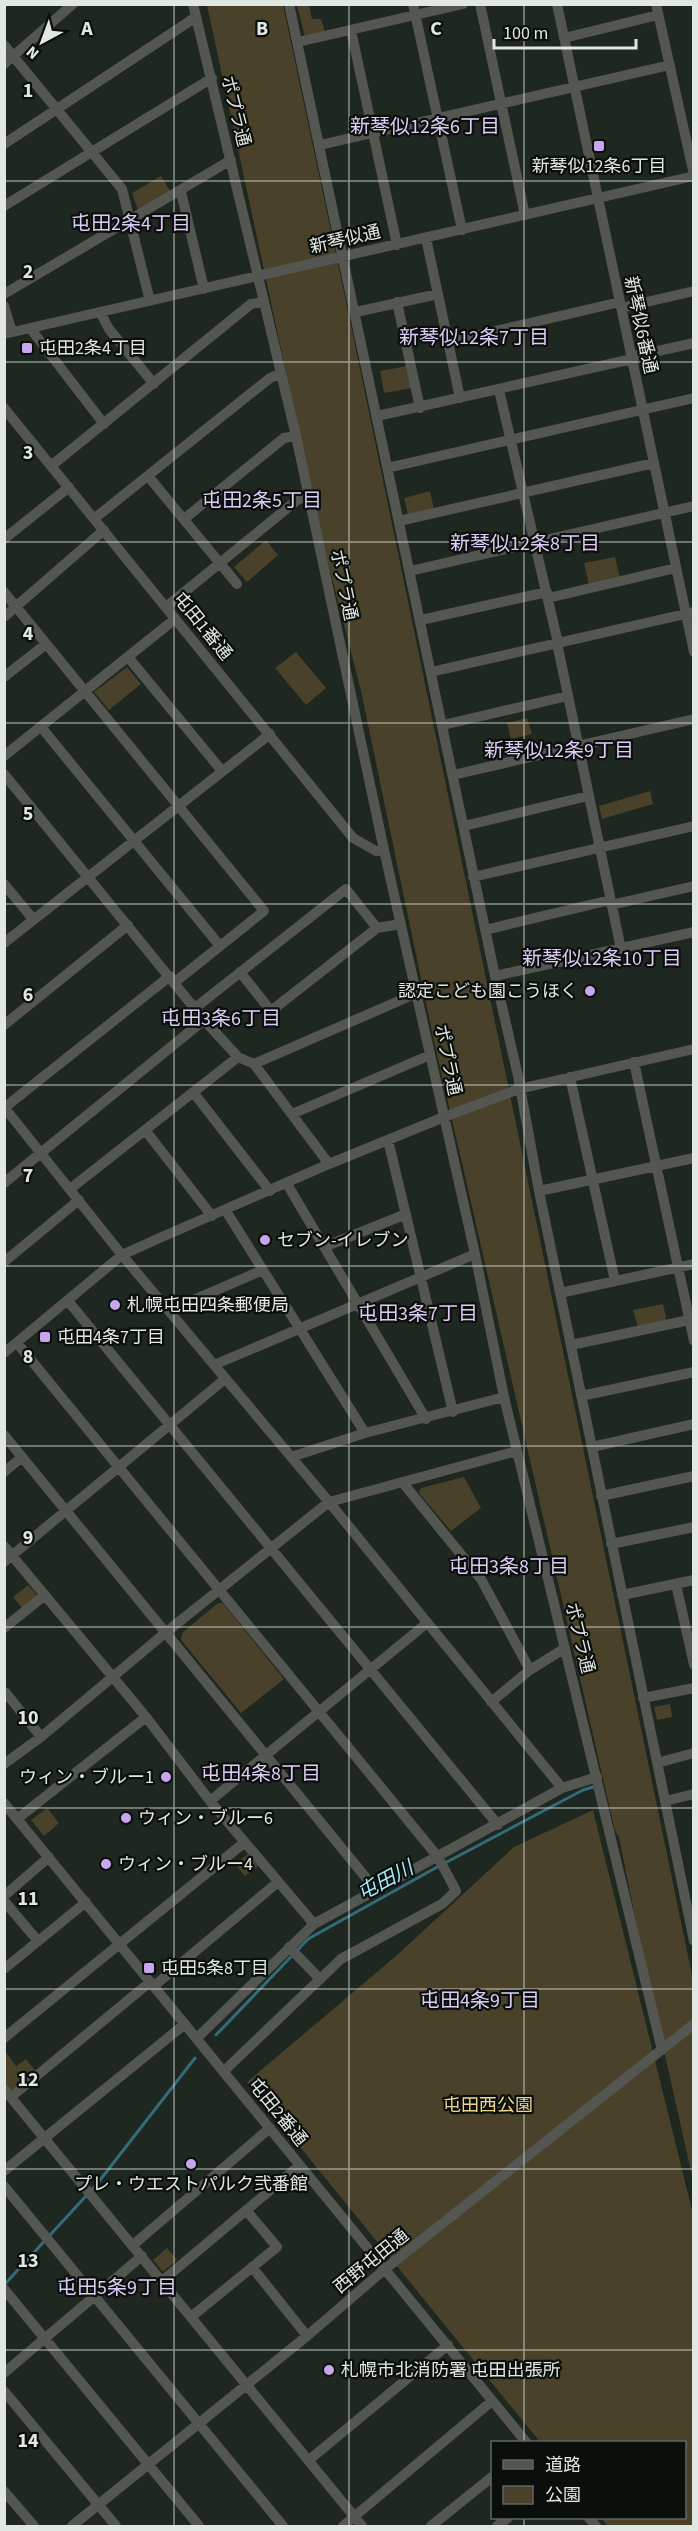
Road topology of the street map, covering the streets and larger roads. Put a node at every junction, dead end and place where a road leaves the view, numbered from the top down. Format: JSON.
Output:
{"nodes":[{"id":1,"x":73,"y":4,"type":"edge"},
{"id":2,"x":193,"y":4,"type":"edge"},
{"id":3,"x":290,"y":4,"type":"edge"},
{"id":4,"x":463,"y":4,"type":"edge"},
{"id":5,"x":480,"y":4,"type":"edge"},
{"id":6,"x":556,"y":4,"type":"edge"},
{"id":7,"x":414,"y":10,"type":"edge"},
{"id":8,"x":657,"y":10,"type":"edge"},
{"id":9,"x":196,"y":17,"type":"junction"},
{"id":10,"x":351,"y":30,"type":"junction"},
{"id":11,"x":564,"y":38,"type":"junction"},
{"id":12,"x":298,"y":42,"type":"junction"},
{"id":13,"x":4,"y":45,"type":"edge"},
{"id":14,"x":14,"y":56,"type":"junction"},
{"id":15,"x":4,"y":64,"type":"edge"},
{"id":16,"x":670,"y":65,"type":"junction"},
{"id":17,"x":212,"y":78,"type":"junction"},
{"id":18,"x":574,"y":87,"type":"junction"},
{"id":19,"x":501,"y":104,"type":"junction"},
{"id":20,"x":57,"y":109,"type":"junction"},
{"id":21,"x":436,"y":119,"type":"junction"},
{"id":22,"x":374,"y":133,"type":"junction"},
{"id":23,"x":4,"y":144,"type":"edge"},
{"id":24,"x":320,"y":145,"type":"junction"},
{"id":25,"x":91,"y":153,"type":"junction"},
{"id":26,"x":231,"y":160,"type":"junction"},
{"id":27,"x":693,"y":176,"type":"edge"},
{"id":28,"x":181,"y":192,"type":"junction"},
{"id":29,"x":598,"y":199,"type":"junction"},
{"id":30,"x":4,"y":206,"type":"edge"},
{"id":31,"x":525,"y":215,"type":"junction"},
{"id":32,"x":130,"y":221,"type":"junction"},
{"id":33,"x":462,"y":230,"type":"junction"},
{"id":34,"x":426,"y":238,"type":"junction"},
{"id":35,"x":397,"y":245,"type":"junction"},
{"id":36,"x":344,"y":257,"type":"junction"},
{"id":37,"x":259,"y":276,"type":"junction"},
{"id":38,"x":204,"y":289,"type":"junction"},
{"id":39,"x":693,"y":291,"type":"edge"},
{"id":40,"x":4,"y":294,"type":"edge"},
{"id":41,"x":438,"y":294,"type":"junction"},
{"id":42,"x":150,"y":301,"type":"junction"},
{"id":43,"x":264,"y":302,"type":"junction"},
{"id":44,"x":398,"y":303,"type":"junction"},
{"id":45,"x":620,"y":305,"type":"junction"},
{"id":46,"x":4,"y":306,"type":"edge"},
{"id":47,"x":100,"y":312,"type":"junction"},
{"id":48,"x":356,"y":312,"type":"junction"},
{"id":49,"x":30,"y":328,"type":"junction"},
{"id":50,"x":8,"y":333,"type":"edge"},
{"id":51,"x":448,"y":342,"type":"junction"},
{"id":52,"x":693,"y":343,"type":"edge"},
{"id":53,"x":632,"y":358,"type":"junction"},
{"id":54,"x":281,"y":373,"type":"junction"},
{"id":55,"x":154,"y":384,"type":"junction"},
{"id":56,"x":499,"y":390,"type":"junction"},
{"id":57,"x":460,"y":398,"type":"junction"},
{"id":58,"x":693,"y":398,"type":"edge"},
{"id":59,"x":4,"y":408,"type":"edge"},
{"id":60,"x":420,"y":408,"type":"junction"},
{"id":61,"x":642,"y":409,"type":"junction"},
{"id":62,"x":377,"y":416,"type":"junction"},
{"id":63,"x":104,"y":424,"type":"junction"},
{"id":64,"x":296,"y":436,"type":"junction"},
{"id":65,"x":511,"y":440,"type":"junction"},
{"id":66,"x":654,"y":463,"type":"junction"},
{"id":67,"x":51,"y":466,"type":"junction"},
{"id":68,"x":387,"y":468,"type":"junction"},
{"id":69,"x":148,"y":476,"type":"junction"},
{"id":70,"x":69,"y":487,"type":"junction"},
{"id":71,"x":523,"y":493,"type":"junction"},
{"id":72,"x":308,"y":494,"type":"junction"},
{"id":73,"x":693,"y":506,"type":"edge"},
{"id":74,"x":664,"y":513,"type":"junction"},
{"id":75,"x":95,"y":518,"type":"junction"},
{"id":76,"x":184,"y":519,"type":"junction"},
{"id":77,"x":399,"y":520,"type":"junction"},
{"id":78,"x":104,"y":530,"type":"junction"},
{"id":79,"x":4,"y":539,"type":"edge"},
{"id":80,"x":536,"y":542,"type":"junction"},
{"id":81,"x":219,"y":562,"type":"junction"},
{"id":82,"x":676,"y":568,"type":"junction"},
{"id":83,"x":410,"y":571,"type":"junction"},
{"id":84,"x":237,"y":584,"type":"dead end"},
{"id":85,"x":4,"y":592,"type":"edge"},
{"id":86,"x":548,"y":595,"type":"junction"},
{"id":87,"x":166,"y":607,"type":"junction"},
{"id":88,"x":17,"y":608,"type":"junction"},
{"id":89,"x":689,"y":613,"type":"edge"},
{"id":90,"x":4,"y":617,"type":"edge"},
{"id":91,"x":175,"y":619,"type":"junction"},
{"id":92,"x":421,"y":620,"type":"junction"},
{"id":93,"x":558,"y":643,"type":"junction"},
{"id":94,"x":46,"y":644,"type":"junction"},
{"id":95,"x":693,"y":652,"type":"edge"},
{"id":96,"x":128,"y":657,"type":"junction"},
{"id":97,"x":431,"y":672,"type":"junction"},
{"id":98,"x":4,"y":677,"type":"edge"},
{"id":99,"x":85,"y":692,"type":"junction"},
{"id":100,"x":568,"y":696,"type":"junction"},
{"id":101,"x":693,"y":719,"type":"edge"},
{"id":102,"x":443,"y":726,"type":"junction"},
{"id":103,"x":41,"y":727,"type":"junction"},
{"id":104,"x":270,"y":734,"type":"junction"},
{"id":105,"x":579,"y":746,"type":"junction"},
{"id":106,"x":4,"y":756,"type":"edge"},
{"id":107,"x":222,"y":771,"type":"junction"},
{"id":108,"x":4,"y":774,"type":"edge"},
{"id":109,"x":453,"y":775,"type":"junction"},
{"id":110,"x":588,"y":796,"type":"junction"},
{"id":111,"x":178,"y":806,"type":"junction"},
{"id":112,"x":464,"y":826,"type":"junction"},
{"id":113,"x":693,"y":826,"type":"edge"},
{"id":114,"x":133,"y":840,"type":"junction"},
{"id":115,"x":600,"y":848,"type":"junction"},
{"id":116,"x":384,"y":850,"type":"junction"},
{"id":117,"x":87,"y":876,"type":"junction"},
{"id":118,"x":473,"y":877,"type":"junction"},
{"id":119,"x":4,"y":884,"type":"edge"},
{"id":120,"x":693,"y":886,"type":"edge"},
{"id":121,"x":611,"y":903,"type":"junction"},
{"id":122,"x":33,"y":919,"type":"junction"},
{"id":123,"x":401,"y":924,"type":"junction"},
{"id":124,"x":128,"y":925,"type":"junction"},
{"id":125,"x":377,"y":928,"type":"junction"},
{"id":126,"x":485,"y":930,"type":"junction"},
{"id":127,"x":693,"y":932,"type":"edge"},
{"id":128,"x":4,"y":943,"type":"edge"},
{"id":129,"x":220,"y":946,"type":"junction"},
{"id":130,"x":621,"y":949,"type":"junction"},
{"id":131,"x":240,"y":972,"type":"junction"},
{"id":132,"x":495,"y":976,"type":"junction"},
{"id":133,"x":172,"y":979,"type":"junction"},
{"id":134,"x":417,"y":993,"type":"junction"},
{"id":135,"x":195,"y":1008,"type":"junction"},
{"id":136,"x":204,"y":1020,"type":"junction"},
{"id":137,"x":4,"y":1025,"type":"edge"},
{"id":138,"x":693,"y":1049,"type":"edge"},
{"id":139,"x":430,"y":1055,"type":"junction"},
{"id":140,"x":238,"y":1057,"type":"junction"},
{"id":141,"x":634,"y":1062,"type":"junction"},
{"id":142,"x":254,"y":1064,"type":"junction"},
{"id":143,"x":570,"y":1077,"type":"junction"},
{"id":144,"x":519,"y":1089,"type":"junction"},
{"id":145,"x":193,"y":1092,"type":"junction"},
{"id":146,"x":5,"y":1108,"type":"edge"},
{"id":147,"x":292,"y":1114,"type":"junction"},
{"id":148,"x":444,"y":1117,"type":"junction"},
{"id":149,"x":145,"y":1130,"type":"junction"},
{"id":150,"x":388,"y":1140,"type":"junction"},
{"id":151,"x":41,"y":1153,"type":"junction"},
{"id":152,"x":693,"y":1158,"type":"edge"},
{"id":153,"x":329,"y":1164,"type":"junction"},
{"id":154,"x":656,"y":1166,"type":"junction"},
{"id":155,"x":592,"y":1179,"type":"junction"},
{"id":156,"x":4,"y":1184,"type":"edge"},
{"id":157,"x":287,"y":1184,"type":"junction"},
{"id":158,"x":70,"y":1189,"type":"junction"},
{"id":159,"x":270,"y":1191,"type":"junction"},
{"id":160,"x":539,"y":1191,"type":"junction"},
{"id":161,"x":79,"y":1200,"type":"junction"},
{"id":162,"x":226,"y":1211,"type":"junction"},
{"id":163,"x":406,"y":1214,"type":"junction"},
{"id":164,"x":212,"y":1216,"type":"junction"},
{"id":165,"x":324,"y":1247,"type":"junction"},
{"id":166,"x":475,"y":1254,"type":"junction"},
{"id":167,"x":122,"y":1255,"type":"junction"},
{"id":168,"x":4,"y":1262,"type":"edge"},
{"id":169,"x":693,"y":1264,"type":"edge"},
{"id":170,"x":679,"y":1267,"type":"junction"},
{"id":171,"x":263,"y":1270,"type":"junction"},
{"id":172,"x":421,"y":1276,"type":"junction"},
{"id":173,"x":615,"y":1281,"type":"junction"},
{"id":174,"x":560,"y":1293,"type":"junction"},
{"id":175,"x":68,"y":1301,"type":"junction"},
{"id":176,"x":358,"y":1303,"type":"junction"},
{"id":177,"x":170,"y":1310,"type":"junction"},
{"id":178,"x":691,"y":1319,"type":"edge"},
{"id":179,"x":299,"y":1328,"type":"junction"},
{"id":180,"x":693,"y":1341,"type":"edge"},
{"id":181,"x":16,"y":1343,"type":"junction"},
{"id":182,"x":571,"y":1345,"type":"junction"},
{"id":183,"x":4,"y":1353,"type":"edge"},
{"id":184,"x":214,"y":1365,"type":"junction"},
{"id":185,"x":693,"y":1372,"type":"edge"},
{"id":186,"x":225,"y":1379,"type":"junction"},
{"id":187,"x":581,"y":1396,"type":"junction"},
{"id":188,"x":504,"y":1397,"type":"junction"},
{"id":189,"x":453,"y":1412,"type":"junction"},
{"id":190,"x":426,"y":1419,"type":"junction"},
{"id":191,"x":170,"y":1424,"type":"junction"},
{"id":192,"x":693,"y":1424,"type":"edge"},
{"id":193,"x":365,"y":1433,"type":"junction"},
{"id":194,"x":4,"y":1435,"type":"edge"},
{"id":195,"x":591,"y":1447,"type":"junction"},
{"id":196,"x":517,"y":1451,"type":"junction"},
{"id":197,"x":22,"y":1457,"type":"junction"},
{"id":198,"x":291,"y":1457,"type":"junction"},
{"id":199,"x":119,"y":1466,"type":"junction"},
{"id":200,"x":4,"y":1472,"type":"edge"},
{"id":201,"x":693,"y":1476,"type":"edge"},
{"id":202,"x":403,"y":1483,"type":"junction"},
{"id":203,"x":601,"y":1496,"type":"junction"},
{"id":204,"x":329,"y":1502,"type":"junction"},
{"id":205,"x":65,"y":1510,"type":"junction"},
{"id":206,"x":693,"y":1527,"type":"edge"},
{"id":207,"x":611,"y":1544,"type":"junction"},
{"id":208,"x":4,"y":1546,"type":"edge"},
{"id":209,"x":271,"y":1547,"type":"junction"},
{"id":210,"x":8,"y":1559,"type":"edge"},
{"id":211,"x":693,"y":1580,"type":"edge"},
{"id":212,"x":676,"y":1584,"type":"junction"},
{"id":213,"x":219,"y":1589,"type":"junction"},
{"id":214,"x":45,"y":1595,"type":"junction"},
{"id":215,"x":622,"y":1595,"type":"junction"},
{"id":216,"x":427,"y":1623,"type":"junction"},
{"id":217,"x":4,"y":1628,"type":"edge"},
{"id":218,"x":165,"y":1633,"type":"junction"},
{"id":219,"x":565,"y":1648,"type":"junction"},
{"id":220,"x":693,"y":1665,"type":"edge"},
{"id":221,"x":370,"y":1669,"type":"junction"},
{"id":222,"x":530,"y":1670,"type":"junction"},
{"id":223,"x":112,"y":1677,"type":"junction"},
{"id":224,"x":693,"y":1688,"type":"edge"},
{"id":225,"x":4,"y":1694,"type":"edge"},
{"id":226,"x":643,"y":1698,"type":"junction"},
{"id":227,"x":491,"y":1702,"type":"junction"},
{"id":228,"x":319,"y":1712,"type":"junction"},
{"id":229,"x":146,"y":1717,"type":"junction"},
{"id":230,"x":41,"y":1737,"type":"junction"},
{"id":231,"x":693,"y":1753,"type":"edge"},
{"id":232,"x":265,"y":1756,"type":"junction"},
{"id":233,"x":657,"y":1762,"type":"junction"},
{"id":234,"x":4,"y":1764,"type":"edge"},
{"id":235,"x":597,"y":1777,"type":"junction"},
{"id":236,"x":562,"y":1788,"type":"junction"},
{"id":237,"x":693,"y":1794,"type":"edge"},
{"id":238,"x":210,"y":1801,"type":"junction"},
{"id":239,"x":665,"y":1801,"type":"junction"},
{"id":240,"x":4,"y":1803,"type":"edge"},
{"id":241,"x":17,"y":1819,"type":"junction"},
{"id":242,"x":498,"y":1825,"type":"junction"},
{"id":243,"x":245,"y":1842,"type":"junction"},
{"id":244,"x":49,"y":1857,"type":"junction"},
{"id":245,"x":438,"y":1857,"type":"junction"},
{"id":246,"x":278,"y":1882,"type":"junction"},
{"id":247,"x":376,"y":1890,"type":"junction"},
{"id":248,"x":4,"y":1898,"type":"edge"},
{"id":249,"x":86,"y":1902,"type":"junction"},
{"id":250,"x":314,"y":1924,"type":"junction"},
{"id":251,"x":38,"y":1941,"type":"junction"},
{"id":252,"x":693,"y":1941,"type":"edge"},
{"id":253,"x":119,"y":1944,"type":"junction"},
{"id":254,"x":289,"y":1947,"type":"junction"},
{"id":255,"x":4,"y":1969,"type":"edge"},
{"id":256,"x":320,"y":1979,"type":"junction"},
{"id":257,"x":152,"y":1984,"type":"junction"},
{"id":258,"x":185,"y":2024,"type":"junction"},
{"id":259,"x":693,"y":2024,"type":"edge"},
{"id":260,"x":4,"y":2038,"type":"edge"},
{"id":261,"x":197,"y":2038,"type":"junction"},
{"id":262,"x":662,"y":2050,"type":"junction"},
{"id":263,"x":224,"y":2071,"type":"junction"},
{"id":264,"x":8,"y":2093,"type":"edge"},
{"id":265,"x":270,"y":2128,"type":"junction"},
{"id":266,"x":44,"y":2138,"type":"junction"},
{"id":267,"x":300,"y":2164,"type":"junction"},
{"id":268,"x":4,"y":2171,"type":"edge"},
{"id":269,"x":4,"y":2186,"type":"edge"},
{"id":270,"x":246,"y":2210,"type":"junction"},
{"id":271,"x":133,"y":2245,"type":"junction"},
{"id":272,"x":142,"y":2256,"type":"junction"},
{"id":273,"x":252,"y":2267,"type":"junction"},
{"id":274,"x":385,"y":2269,"type":"junction"},
{"id":275,"x":162,"y":2281,"type":"junction"},
{"id":276,"x":6,"y":2291,"type":"edge"},
{"id":277,"x":94,"y":2295,"type":"junction"},
{"id":278,"x":191,"y":2317,"type":"junction"},
{"id":279,"x":307,"y":2336,"type":"junction"},
{"id":280,"x":46,"y":2340,"type":"junction"},
{"id":281,"x":448,"y":2345,"type":"junction"},
{"id":282,"x":4,"y":2373,"type":"edge"},
{"id":283,"x":247,"y":2385,"type":"junction"},
{"id":284,"x":4,"y":2391,"type":"edge"},
{"id":285,"x":492,"y":2402,"type":"junction"},
{"id":286,"x":197,"y":2423,"type":"junction"},
{"id":287,"x":525,"y":2441,"type":"edge"},
{"id":288,"x":309,"y":2460,"type":"junction"},
{"id":289,"x":148,"y":2465,"type":"junction"},
{"id":290,"x":491,"y":2478,"type":"edge"},
{"id":291,"x":4,"y":2491,"type":"edge"},
{"id":292,"x":99,"y":2505,"type":"junction"},
{"id":293,"x":354,"y":2516,"type":"junction"},
{"id":294,"x":34,"y":2526,"type":"edge"},
{"id":295,"x":72,"y":2526,"type":"edge"},
{"id":296,"x":116,"y":2526,"type":"edge"},
{"id":297,"x":199,"y":2526,"type":"edge"},
{"id":298,"x":283,"y":2526,"type":"edge"},
{"id":299,"x":342,"y":2526,"type":"edge"},
{"id":300,"x":362,"y":2526,"type":"edge"},
{"id":301,"x":431,"y":2526,"type":"edge"}],
"edges":[{"from":1,"to":14,"type":"street"},
{"from":2,"to":9,"type":"street","name":"ポプラ通"},
{"from":3,"to":12,"type":"street"},
{"from":4,"to":7,"type":"street"},
{"from":5,"to":19,"type":"street"},
{"from":6,"to":11,"type":"street","name":"新琴似6番通"},
{"from":7,"to":10,"type":"street"},
{"from":7,"to":21,"type":"street"},
{"from":8,"to":11,"type":"street"},
{"from":8,"to":16,"type":"street"},
{"from":9,"to":17,"type":"street","name":"ポプラ通"},
{"from":9,"to":20,"type":"street"},
{"from":10,"to":12,"type":"street"},
{"from":10,"to":22,"type":"street"},
{"from":11,"to":18,"type":"street","name":"新琴似6番通"},
{"from":12,"to":24,"type":"street"},
{"from":13,"to":14,"type":"street"},
{"from":14,"to":15,"type":"street"},
{"from":14,"to":20,"type":"street"},
{"from":16,"to":18,"type":"street"},
{"from":16,"to":27,"type":"street"},
{"from":17,"to":25,"type":"street"},
{"from":17,"to":26,"type":"street","name":"ポプラ通"},
{"from":18,"to":19,"type":"street"},
{"from":18,"to":29,"type":"street","name":"新琴似6番通"},
{"from":19,"to":21,"type":"street"},
{"from":19,"to":31,"type":"street"},
{"from":20,"to":23,"type":"street"},
{"from":20,"to":25,"type":"street"},
{"from":21,"to":22,"type":"street"},
{"from":21,"to":33,"type":"street"},
{"from":22,"to":24,"type":"street"},
{"from":22,"to":35,"type":"street"},
{"from":24,"to":36,"type":"street"},
{"from":25,"to":30,"type":"street"},
{"from":25,"to":32,"type":"street"},
{"from":26,"to":28,"type":"street"},
{"from":26,"to":37,"type":"street","name":"ポプラ通"},
{"from":27,"to":29,"type":"street","name":"新琴似通"},
{"from":28,"to":32,"type":"street"},
{"from":28,"to":38,"type":"street"},
{"from":29,"to":31,"type":"street","name":"新琴似通"},
{"from":29,"to":45,"type":"street","name":"新琴似6番通"},
{"from":31,"to":33,"type":"street","name":"新琴似通"},
{"from":32,"to":40,"type":"street"},
{"from":32,"to":42,"type":"street"},
{"from":33,"to":34,"type":"street","name":"新琴似通"},
{"from":34,"to":35,"type":"street","name":"新琴似通"},
{"from":34,"to":41,"type":"street"},
{"from":35,"to":36,"type":"street","name":"新琴似通"},
{"from":36,"to":37,"type":"street","name":"新琴似通"},
{"from":36,"to":48,"type":"street"},
{"from":37,"to":38,"type":"street","name":"新琴似通"},
{"from":37,"to":43,"type":"street","name":"ポプラ通"},
{"from":38,"to":42,"type":"street","name":"新琴似通"},
{"from":39,"to":45,"type":"street"},
{"from":41,"to":44,"type":"street"},
{"from":41,"to":51,"type":"street"},
{"from":42,"to":47,"type":"street","name":"新琴似通"},
{"from":43,"to":54,"type":"street","name":"ポプラ通"},
{"from":43,"to":55,"type":"street"},
{"from":44,"to":48,"type":"street"},
{"from":44,"to":60,"type":"street"},
{"from":45,"to":51,"type":"street"},
{"from":45,"to":53,"type":"street","name":"新琴似6番通"},
{"from":46,"to":50,"type":"street"},
{"from":47,"to":49,"type":"street","name":"新琴似通"},
{"from":47,"to":55,"type":"street"},
{"from":48,"to":62,"type":"street"},
{"from":49,"to":50,"type":"street","name":"新琴似通"},
{"from":49,"to":63,"type":"street"},
{"from":51,"to":57,"type":"street"},
{"from":52,"to":53,"type":"street"},
{"from":53,"to":56,"type":"street"},
{"from":53,"to":61,"type":"street","name":"新琴似6番通"},
{"from":54,"to":64,"type":"street","name":"ポプラ通"},
{"from":54,"to":69,"type":"street"},
{"from":55,"to":63,"type":"street"},
{"from":56,"to":57,"type":"street"},
{"from":56,"to":65,"type":"street"},
{"from":57,"to":60,"type":"street"},
{"from":58,"to":61,"type":"street"},
{"from":59,"to":67,"type":"street","name":"屯田1番通"},
{"from":60,"to":62,"type":"street"},
{"from":61,"to":65,"type":"street"},
{"from":61,"to":66,"type":"street","name":"新琴似6番通"},
{"from":62,"to":68,"type":"street"},
{"from":63,"to":67,"type":"street"},
{"from":64,"to":72,"type":"street","name":"ポプラ通"},
{"from":64,"to":76,"type":"street"},
{"from":65,"to":68,"type":"street"},
{"from":65,"to":71,"type":"street"},
{"from":66,"to":71,"type":"street"},
{"from":66,"to":74,"type":"street","name":"新琴似6番通"},
{"from":67,"to":70,"type":"street","name":"屯田1番通"},
{"from":68,"to":77,"type":"street"},
{"from":69,"to":75,"type":"street"},
{"from":69,"to":76,"type":"street"},
{"from":70,"to":75,"type":"street","name":"屯田1番通"},
{"from":70,"to":79,"type":"street"},
{"from":71,"to":77,"type":"street"},
{"from":71,"to":80,"type":"street"},
{"from":72,"to":81,"type":"street"},
{"from":72,"to":116,"type":"street","name":"ポプラ通"},
{"from":73,"to":74,"type":"street"},
{"from":74,"to":80,"type":"street"},
{"from":74,"to":82,"type":"street","name":"新琴似6番通"},
{"from":75,"to":78,"type":"street","name":"屯田1番通"},
{"from":76,"to":81,"type":"street"},
{"from":77,"to":83,"type":"street"},
{"from":78,"to":87,"type":"street","name":"屯田1番通"},
{"from":78,"to":88,"type":"street"},
{"from":80,"to":83,"type":"street"},
{"from":80,"to":86,"type":"street"},
{"from":81,"to":84,"type":"street"},
{"from":81,"to":87,"type":"street"},
{"from":82,"to":86,"type":"street"},
{"from":82,"to":89,"type":"street","name":"新琴似6番通"},
{"from":83,"to":92,"type":"street"},
{"from":85,"to":88,"type":"street"},
{"from":86,"to":92,"type":"street"},
{"from":86,"to":93,"type":"street"},
{"from":87,"to":91,"type":"street","name":"屯田1番通"},
{"from":88,"to":90,"type":"street"},
{"from":88,"to":94,"type":"street"},
{"from":89,"to":93,"type":"street"},
{"from":89,"to":95,"type":"street","name":"新琴似6番通"},
{"from":91,"to":96,"type":"street"},
{"from":91,"to":104,"type":"street","name":"屯田1番通"},
{"from":92,"to":97,"type":"street"},
{"from":93,"to":97,"type":"street"},
{"from":93,"to":100,"type":"street"},
{"from":94,"to":98,"type":"street"},
{"from":94,"to":99,"type":"street"},
{"from":96,"to":99,"type":"street"},
{"from":96,"to":107,"type":"street"},
{"from":97,"to":102,"type":"street"},
{"from":99,"to":103,"type":"street"},
{"from":99,"to":111,"type":"street"},
{"from":100,"to":102,"type":"street"},
{"from":100,"to":105,"type":"street"},
{"from":101,"to":105,"type":"street"},
{"from":102,"to":109,"type":"street"},
{"from":103,"to":106,"type":"street"},
{"from":103,"to":114,"type":"street"},
{"from":104,"to":107,"type":"street"},
{"from":104,"to":116,"type":"street","name":"屯田1番通"},
{"from":105,"to":109,"type":"street"},
{"from":105,"to":110,"type":"street"},
{"from":107,"to":111,"type":"street"},
{"from":108,"to":117,"type":"street"},
{"from":109,"to":112,"type":"street"},
{"from":110,"to":112,"type":"street"},
{"from":110,"to":115,"type":"street"},
{"from":111,"to":114,"type":"street"},
{"from":111,"to":129,"type":"street"},
{"from":112,"to":118,"type":"street"},
{"from":113,"to":115,"type":"street"},
{"from":114,"to":117,"type":"street"},
{"from":114,"to":129,"type":"street"},
{"from":115,"to":118,"type":"street"},
{"from":115,"to":121,"type":"street"},
{"from":116,"to":123,"type":"street","name":"ポプラ通"},
{"from":117,"to":122,"type":"street"},
{"from":117,"to":124,"type":"street"},
{"from":118,"to":126,"type":"street"},
{"from":119,"to":122,"type":"street"},
{"from":120,"to":121,"type":"street"},
{"from":121,"to":126,"type":"street"},
{"from":121,"to":130,"type":"street"},
{"from":122,"to":128,"type":"street"},
{"from":123,"to":125,"type":"street"},
{"from":123,"to":134,"type":"street","name":"ポプラ通"},
{"from":124,"to":133,"type":"street"},
{"from":124,"to":137,"type":"street"},
{"from":125,"to":131,"type":"street"},
{"from":125,"to":131,"type":"street"},
{"from":126,"to":132,"type":"street"},
{"from":127,"to":130,"type":"street"},
{"from":129,"to":133,"type":"street"},
{"from":130,"to":132,"type":"street"},
{"from":131,"to":135,"type":"street"},
{"from":132,"to":144,"type":"street"},
{"from":133,"to":135,"type":"street"},
{"from":133,"to":146,"type":"street"},
{"from":134,"to":139,"type":"street","name":"ポプラ通"},
{"from":134,"to":142,"type":"street"},
{"from":135,"to":136,"type":"street"},
{"from":136,"to":140,"type":"street"},
{"from":136,"to":151,"type":"street"},
{"from":138,"to":141,"type":"street"},
{"from":139,"to":147,"type":"street"},
{"from":139,"to":148,"type":"street","name":"ポプラ通"},
{"from":140,"to":142,"type":"street"},
{"from":140,"to":145,"type":"street"},
{"from":141,"to":143,"type":"street"},
{"from":141,"to":154,"type":"street"},
{"from":142,"to":147,"type":"street"},
{"from":143,"to":144,"type":"street"},
{"from":143,"to":155,"type":"street"},
{"from":144,"to":148,"type":"street"},
{"from":144,"to":160,"type":"street"},
{"from":145,"to":149,"type":"street"},
{"from":145,"to":159,"type":"street"},
{"from":146,"to":151,"type":"street"},
{"from":147,"to":153,"type":"street"},
{"from":148,"to":150,"type":"street"},
{"from":148,"to":166,"type":"street","name":"ポプラ通"},
{"from":149,"to":158,"type":"street"},
{"from":149,"to":164,"type":"street"},
{"from":150,"to":153,"type":"street"},
{"from":150,"to":163,"type":"street"},
{"from":151,"to":156,"type":"street"},
{"from":151,"to":158,"type":"street"},
{"from":152,"to":154,"type":"street"},
{"from":153,"to":157,"type":"street"},
{"from":154,"to":155,"type":"street"},
{"from":154,"to":170,"type":"street"},
{"from":155,"to":160,"type":"street"},
{"from":155,"to":173,"type":"street"},
{"from":157,"to":159,"type":"street"},
{"from":157,"to":165,"type":"street"},
{"from":158,"to":161,"type":"street"},
{"from":159,"to":162,"type":"street"},
{"from":160,"to":174,"type":"street"},
{"from":161,"to":167,"type":"street"},
{"from":161,"to":168,"type":"street"},
{"from":162,"to":164,"type":"street"},
{"from":162,"to":171,"type":"street"},
{"from":163,"to":165,"type":"street"},
{"from":163,"to":172,"type":"street"},
{"from":164,"to":167,"type":"street"},
{"from":165,"to":176,"type":"street"},
{"from":166,"to":172,"type":"street"},
{"from":166,"to":188,"type":"street","name":"ポプラ通"},
{"from":167,"to":175,"type":"street"},
{"from":167,"to":177,"type":"street"},
{"from":169,"to":170,"type":"street"},
{"from":170,"to":173,"type":"street"},
{"from":170,"to":178,"type":"street"},
{"from":171,"to":177,"type":"street"},
{"from":171,"to":179,"type":"street"},
{"from":172,"to":176,"type":"street"},
{"from":172,"to":189,"type":"street"},
{"from":173,"to":174,"type":"street"},
{"from":174,"to":182,"type":"street"},
{"from":175,"to":181,"type":"street"},
{"from":175,"to":191,"type":"street"},
{"from":176,"to":179,"type":"street"},
{"from":176,"to":190,"type":"street"},
{"from":177,"to":184,"type":"street"},
{"from":178,"to":180,"type":"street"},
{"from":178,"to":182,"type":"street"},
{"from":179,"to":184,"type":"street"},
{"from":179,"to":193,"type":"street"},
{"from":181,"to":183,"type":"street"},
{"from":181,"to":199,"type":"street"},
{"from":182,"to":187,"type":"street"},
{"from":184,"to":186,"type":"street"},
{"from":185,"to":187,"type":"street"},
{"from":186,"to":191,"type":"street"},
{"from":186,"to":198,"type":"street"},
{"from":187,"to":195,"type":"street"},
{"from":188,"to":189,"type":"street"},
{"from":188,"to":196,"type":"street","name":"ポプラ通"},
{"from":189,"to":190,"type":"street"},
{"from":190,"to":193,"type":"street"},
{"from":191,"to":199,"type":"street"},
{"from":191,"to":209,"type":"street"},
{"from":192,"to":195,"type":"street"},
{"from":193,"to":198,"type":"street"},
{"from":194,"to":197,"type":"street"},
{"from":195,"to":203,"type":"street"},
{"from":196,"to":202,"type":"street"},
{"from":196,"to":219,"type":"street","name":"ポプラ通"},
{"from":197,"to":200,"type":"street"},
{"from":197,"to":205,"type":"street"},
{"from":198,"to":204,"type":"street"},
{"from":199,"to":205,"type":"street"},
{"from":199,"to":213,"type":"street"},
{"from":201,"to":203,"type":"street"},
{"from":202,"to":204,"type":"street"},
{"from":202,"to":222,"type":"street"},
{"from":203,"to":207,"type":"street"},
{"from":204,"to":209,"type":"street"},
{"from":204,"to":216,"type":"street"},
{"from":205,"to":210,"type":"street"},
{"from":205,"to":218,"type":"street"},
{"from":206,"to":207,"type":"street"},
{"from":207,"to":215,"type":"street"},
{"from":208,"to":210,"type":"street"},
{"from":209,"to":213,"type":"street"},
{"from":209,"to":221,"type":"street"},
{"from":210,"to":214,"type":"street"},
{"from":211,"to":212,"type":"street"},
{"from":212,"to":215,"type":"street"},
{"from":212,"to":220,"type":"street"},
{"from":213,"to":218,"type":"street"},
{"from":213,"to":228,"type":"street"},
{"from":214,"to":217,"type":"street"},
{"from":214,"to":223,"type":"street"},
{"from":215,"to":226,"type":"street"},
{"from":216,"to":221,"type":"street"},
{"from":216,"to":227,"type":"street"},
{"from":218,"to":223,"type":"street"},
{"from":218,"to":232,"type":"street"},
{"from":219,"to":222,"type":"street"},
{"from":219,"to":235,"type":"street","name":"ポプラ通"},
{"from":221,"to":228,"type":"street"},
{"from":221,"to":242,"type":"street"},
{"from":222,"to":227,"type":"street"},
{"from":223,"to":229,"type":"street"},
{"from":223,"to":230,"type":"street"},
{"from":224,"to":226,"type":"street"},
{"from":225,"to":230,"type":"street"},
{"from":226,"to":233,"type":"street"},
{"from":227,"to":236,"type":"street"},
{"from":228,"to":232,"type":"street"},
{"from":228,"to":245,"type":"street"},
{"from":229,"to":238,"type":"street"},
{"from":229,"to":241,"type":"street"},
{"from":230,"to":234,"type":"street"},
{"from":231,"to":233,"type":"street"},
{"from":232,"to":238,"type":"street"},
{"from":232,"to":247,"type":"street"},
{"from":233,"to":239,"type":"street"},
{"from":235,"to":236,"type":"street"},
{"from":235,"to":262,"type":"street","name":"ポプラ通"},
{"from":236,"to":242,"type":"street"},
{"from":237,"to":239,"type":"street"},
{"from":238,"to":243,"type":"street"},
{"from":239,"to":252,"type":"street"},
{"from":240,"to":241,"type":"street","name":"屯田2番通"},
{"from":241,"to":244,"type":"street","name":"屯田2番通"},
{"from":242,"to":245,"type":"street"},
{"from":243,"to":246,"type":"street"},
{"from":243,"to":253,"type":"street"},
{"from":244,"to":248,"type":"street"},
{"from":244,"to":249,"type":"street","name":"屯田2番通"},
{"from":245,"to":247,"type":"street"},
{"from":245,"to":256,"type":"street"},
{"from":246,"to":250,"type":"street"},
{"from":246,"to":257,"type":"street"},
{"from":247,"to":250,"type":"street"},
{"from":248,"to":251,"type":"street"},
{"from":249,"to":251,"type":"street"},
{"from":249,"to":253,"type":"street","name":"屯田2番通"},
{"from":250,"to":254,"type":"street"},
{"from":251,"to":255,"type":"street"},
{"from":253,"to":257,"type":"street","name":"屯田2番通"},
{"from":253,"to":260,"type":"street"},
{"from":254,"to":256,"type":"street"},
{"from":254,"to":261,"type":"street"},
{"from":256,"to":263,"type":"street"},
{"from":257,"to":258,"type":"street","name":"屯田2番通"},
{"from":257,"to":264,"type":"street"},
{"from":258,"to":261,"type":"street","name":"屯田2番通"},
{"from":258,"to":266,"type":"street"},
{"from":259,"to":262,"type":"street","name":"西野屯田通"},
{"from":261,"to":263,"type":"street","name":"屯田2番通"},
{"from":262,"to":274,"type":"street","name":"西野屯田通"},
{"from":263,"to":265,"type":"street","name":"屯田2番通"},
{"from":264,"to":266,"type":"street"},
{"from":265,"to":267,"type":"street","name":"屯田2番通"},
{"from":265,"to":271,"type":"street"},
{"from":266,"to":268,"type":"street"},
{"from":266,"to":271,"type":"street"},
{"from":267,"to":270,"type":"street"},
{"from":267,"to":274,"type":"street","name":"屯田2番通"},
{"from":269,"to":277,"type":"street"},
{"from":270,"to":273,"type":"street"},
{"from":270,"to":275,"type":"street"},
{"from":271,"to":272,"type":"street"},
{"from":272,"to":275,"type":"street"},
{"from":272,"to":277,"type":"street"},
{"from":273,"to":278,"type":"street"},
{"from":273,"to":279,"type":"street"},
{"from":274,"to":279,"type":"street","name":"西野屯田通"},
{"from":274,"to":281,"type":"street","name":"屯田2番通"},
{"from":275,"to":278,"type":"street"},
{"from":276,"to":280,"type":"street"},
{"from":277,"to":280,"type":"street"},
{"from":277,"to":286,"type":"street"},
{"from":278,"to":283,"type":"street"},
{"from":279,"to":283,"type":"street","name":"西野屯田通"},
{"from":280,"to":282,"type":"street"},
{"from":280,"to":289,"type":"street"},
{"from":281,"to":285,"type":"street","name":"屯田2番通"},
{"from":281,"to":288,"type":"street"},
{"from":283,"to":286,"type":"street","name":"西野屯田通"},
{"from":283,"to":288,"type":"street"},
{"from":284,"to":292,"type":"street"},
{"from":285,"to":287,"type":"street","name":"屯田2番通"},
{"from":285,"to":293,"type":"street"},
{"from":286,"to":289,"type":"street","name":"西野屯田通"},
{"from":286,"to":298,"type":"street"},
{"from":288,"to":293,"type":"street"},
{"from":289,"to":292,"type":"street","name":"西野屯田通"},
{"from":289,"to":297,"type":"street"},
{"from":290,"to":301,"type":"street"},
{"from":291,"to":294,"type":"street"},
{"from":292,"to":295,"type":"street","name":"西野屯田通"},
{"from":292,"to":296,"type":"street"},
{"from":293,"to":299,"type":"street"},
{"from":293,"to":300,"type":"street"}]}
